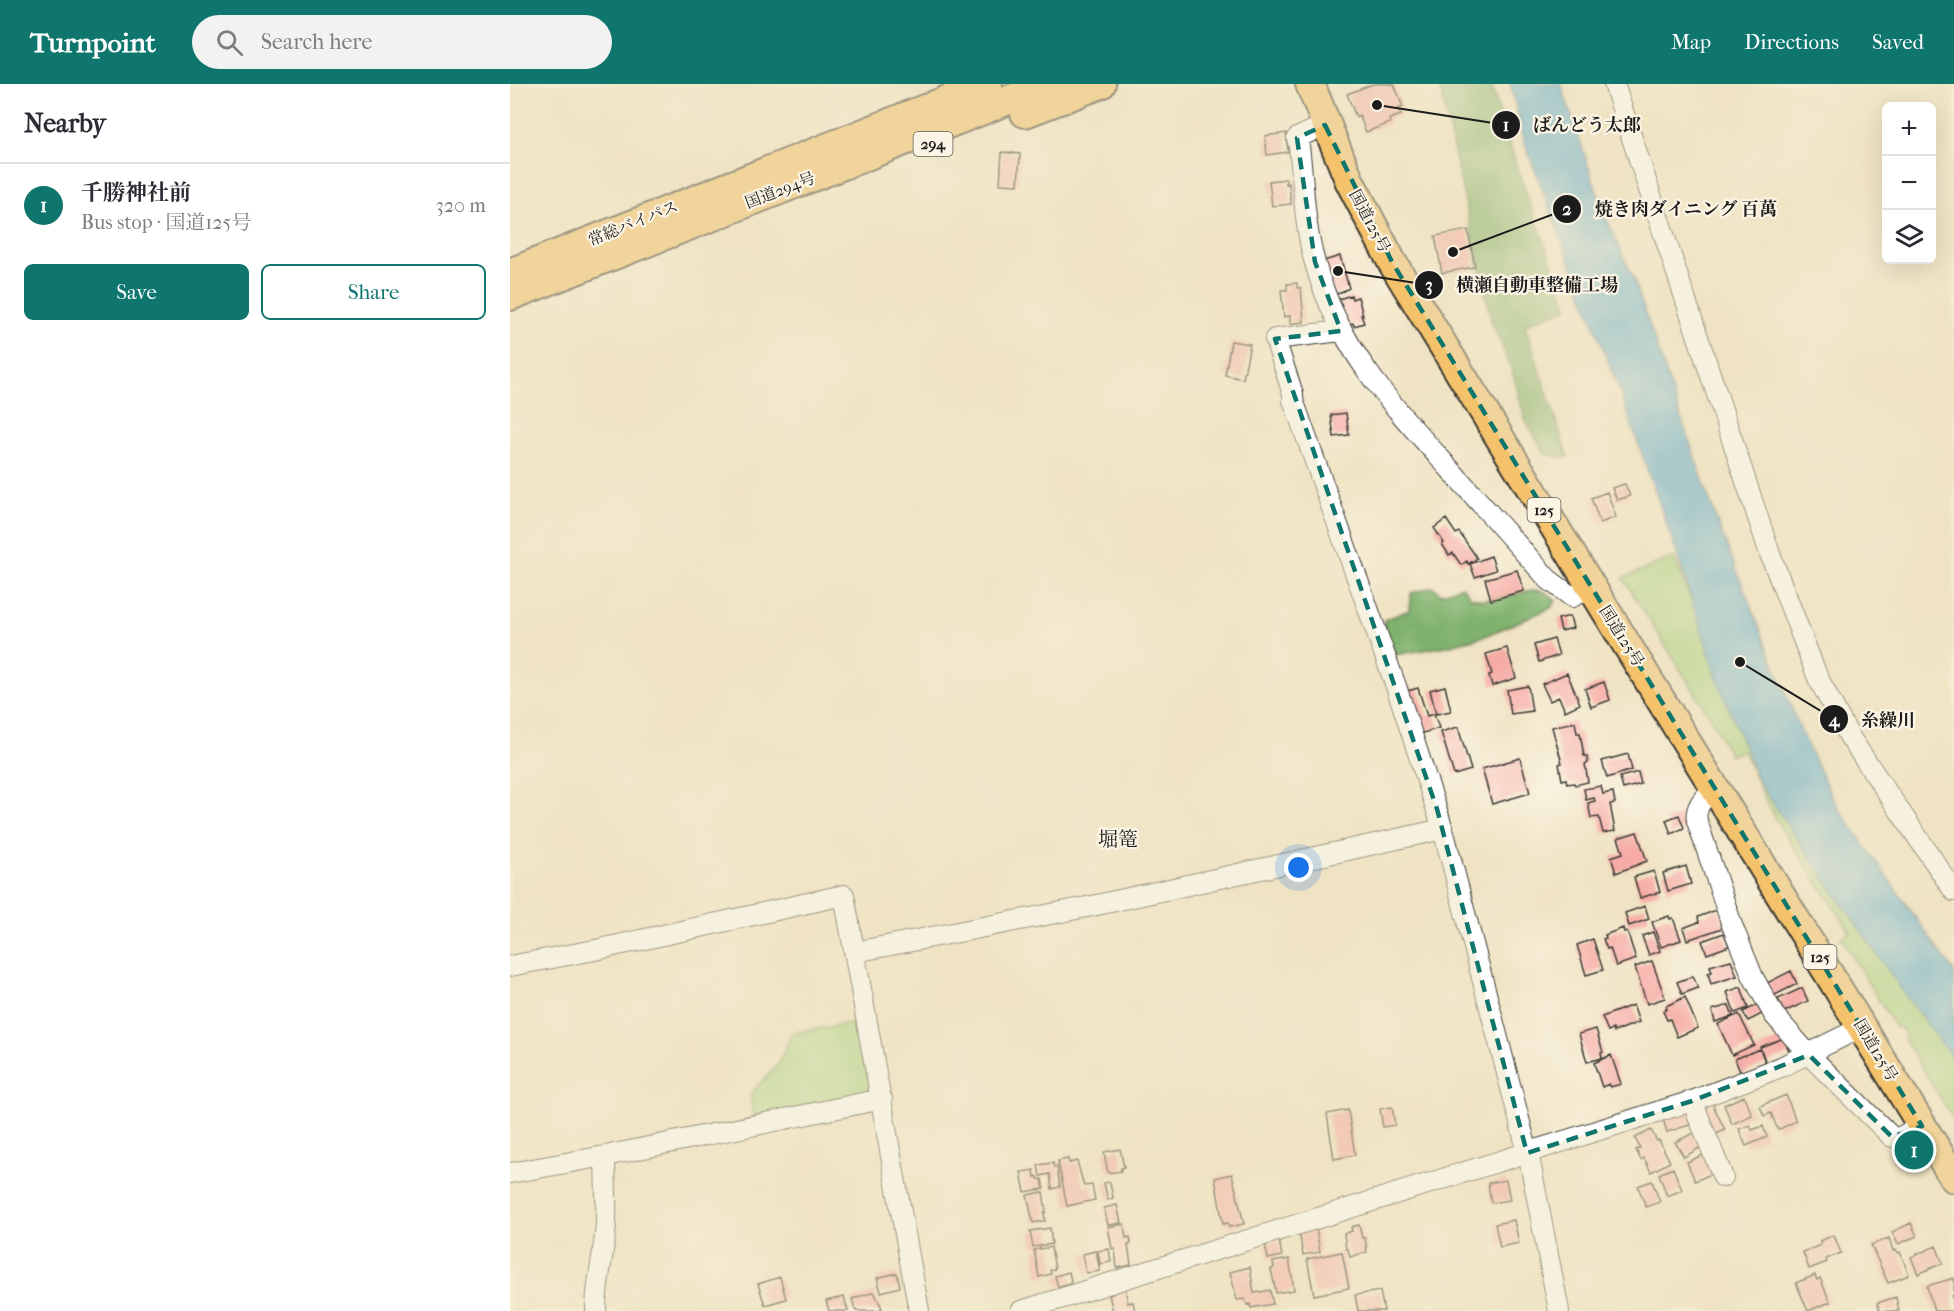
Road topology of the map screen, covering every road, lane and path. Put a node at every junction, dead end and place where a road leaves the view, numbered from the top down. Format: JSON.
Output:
{"nodes":[{"id":1,"x":943,"y":84,"type":"edge"},
{"id":2,"x":988,"y":84,"type":"edge"},
{"id":3,"x":1049,"y":84,"type":"edge"},
{"id":4,"x":1101,"y":84,"type":"edge"},
{"id":5,"x":1310,"y":84,"type":"edge"},
{"id":6,"x":1614,"y":84,"type":"edge"},
{"id":7,"x":1325,"y":125,"type":"junction"},
{"id":8,"x":760,"y":185,"type":"junction"},
{"id":9,"x":510,"y":273,"type":"edge"},
{"id":10,"x":510,"y":296,"type":"edge"},
{"id":11,"x":1341,"y":331,"type":"junction"},
{"id":12,"x":1592,"y":587,"type":"junction"},
{"id":13,"x":1715,"y":787,"type":"junction"},
{"id":14,"x":1443,"y":829,"type":"junction"},
{"id":15,"x":1954,"y":891,"type":"edge"},
{"id":16,"x":855,"y":952,"type":"junction"},
{"id":17,"x":510,"y":966,"type":"edge"},
{"id":18,"x":1862,"y":1027,"type":"junction"},
{"id":19,"x":1809,"y":1055,"type":"junction"},
{"id":20,"x":882,"y":1100,"type":"junction"},
{"id":21,"x":1692,"y":1101,"type":"junction"},
{"id":22,"x":1922,"y":1126,"type":"junction"},
{"id":23,"x":1527,"y":1154,"type":"junction"},
{"id":24,"x":605,"y":1156,"type":"junction"},
{"id":25,"x":510,"y":1173,"type":"edge"},
{"id":26,"x":1723,"y":1177,"type":"dead end"},
{"id":27,"x":1954,"y":1178,"type":"edge"},
{"id":28,"x":596,"y":1311,"type":"edge"},
{"id":29,"x":919,"y":1311,"type":"edge"},
{"id":30,"x":1021,"y":1311,"type":"edge"},
{"id":31,"x":1559,"y":1311,"type":"edge"}],
"edges":[{"from":1,"to":8,"type":"highway","number":"294"},
{"from":2,"to":8,"type":"highway","name":"国道294号","number":"294"},
{"from":3,"to":8,"type":"highway","name":"国道294号","number":"294"},
{"from":4,"to":8,"type":"highway","number":"294"},
{"from":5,"to":7,"type":"highway","name":"国道125号","number":"125"},
{"from":6,"to":15,"type":"street"},
{"from":7,"to":11,"type":"street"},
{"from":7,"to":12,"type":"highway","name":"国道125号","number":"125"},
{"from":8,"to":9,"type":"highway","name":"常総バイパス","number":"294"},
{"from":8,"to":10,"type":"highway","name":"国道294号","number":"294"},
{"from":11,"to":12,"type":"street"},
{"from":11,"to":14,"type":"street"},
{"from":12,"to":13,"type":"highway","name":"国道125号","number":"125"},
{"from":13,"to":18,"type":"highway","name":"国道125号","number":"125"},
{"from":13,"to":19,"type":"street"},
{"from":14,"to":16,"type":"street"},
{"from":14,"to":23,"type":"street"},
{"from":16,"to":17,"type":"street"},
{"from":16,"to":20,"type":"street"},
{"from":18,"to":19,"type":"street"},
{"from":18,"to":22,"type":"highway","name":"国道125号","number":"125"},
{"from":19,"to":21,"type":"street"},
{"from":19,"to":22,"type":"street"},
{"from":20,"to":24,"type":"street"},
{"from":20,"to":29,"type":"street"},
{"from":21,"to":23,"type":"street"},
{"from":21,"to":26,"type":"street"},
{"from":22,"to":27,"type":"highway","name":"国道125号","number":"125"},
{"from":23,"to":30,"type":"street"},
{"from":23,"to":31,"type":"street"},
{"from":24,"to":25,"type":"street"},
{"from":24,"to":28,"type":"street"}]}
